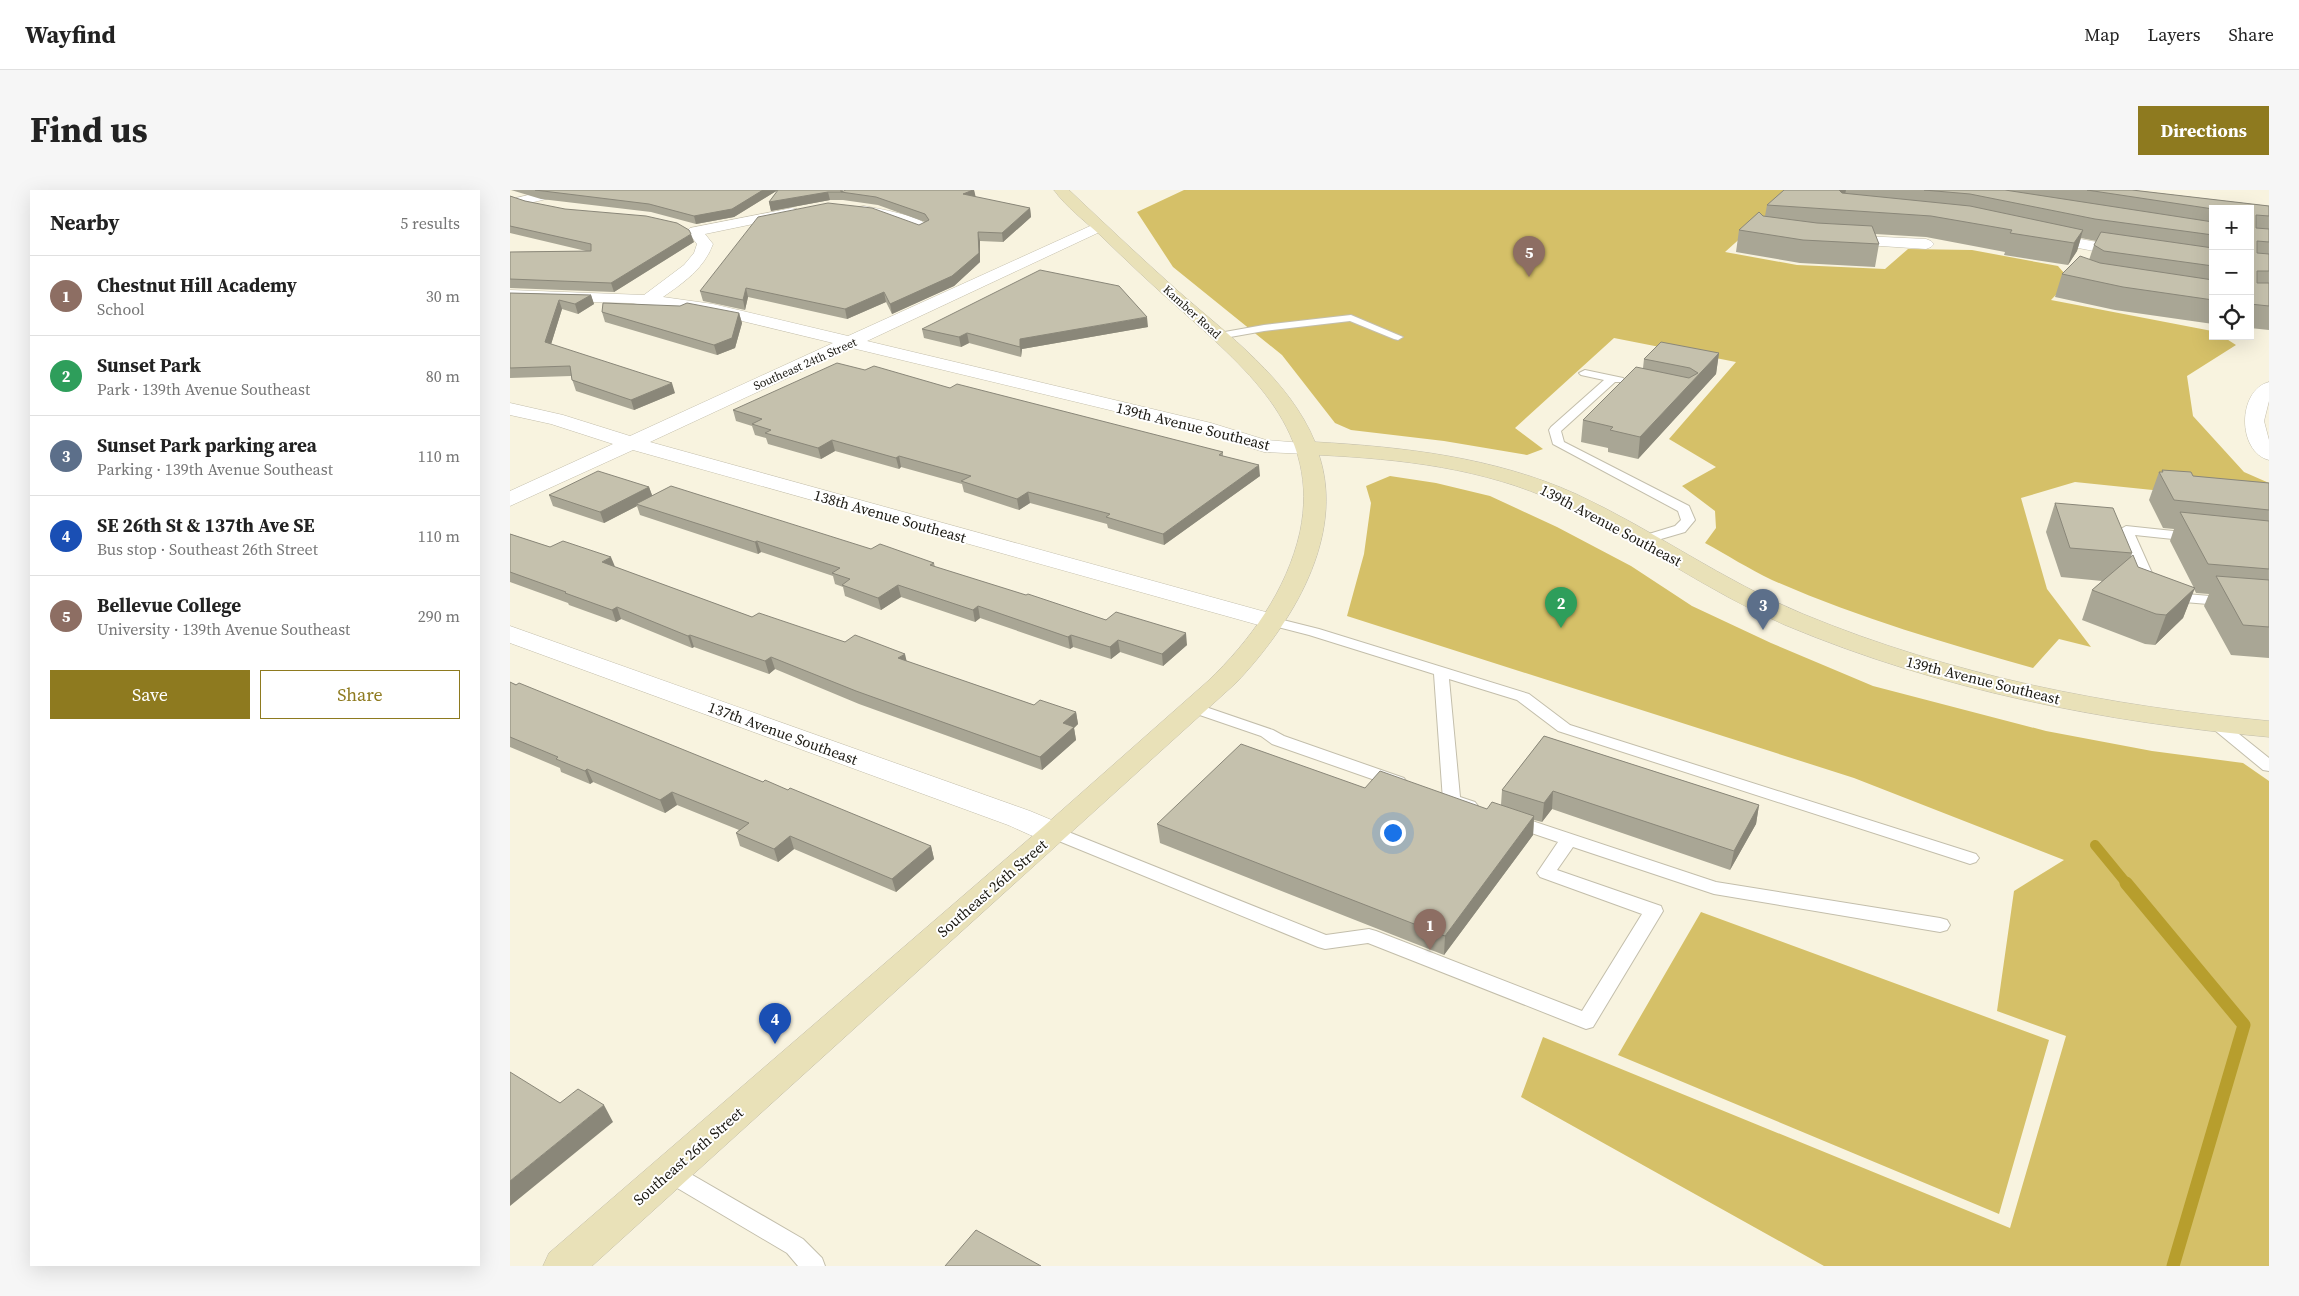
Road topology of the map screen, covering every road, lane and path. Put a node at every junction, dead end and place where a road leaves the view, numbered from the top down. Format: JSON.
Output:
{"nodes":[{"id":1,"x":566,"y":190,"type":"edge"},
{"id":2,"x":1061,"y":190,"type":"edge"},
{"id":3,"x":516,"y":198,"type":"edge"},
{"id":4,"x":850,"y":206,"type":"edge"},
{"id":5,"x":557,"y":208,"type":"edge"},
{"id":6,"x":804,"y":209,"type":"edge"},
{"id":7,"x":679,"y":225,"type":"edge"},
{"id":8,"x":921,"y":226,"type":"edge"},
{"id":9,"x":1099,"y":228,"type":"junction"},
{"id":10,"x":695,"y":231,"type":"junction"},
{"id":11,"x":2032,"y":235,"type":"edge"},
{"id":12,"x":1822,"y":239,"type":"edge"},
{"id":13,"x":1926,"y":244,"type":"edge"},
{"id":14,"x":2143,"y":256,"type":"edge"},
{"id":15,"x":510,"y":294,"type":"edge"},
{"id":16,"x":649,"y":299,"type":"junction"},
{"id":17,"x":1219,"y":336,"type":"junction"},
{"id":18,"x":1398,"y":337,"type":"dead end"},
{"id":19,"x":852,"y":343,"type":"junction"},
{"id":20,"x":1585,"y":373,"type":"dead end"},
{"id":21,"x":1612,"y":379,"type":"junction"},
{"id":22,"x":1631,"y":383,"type":"edge"},
{"id":23,"x":2269,"y":388,"type":"edge"},
{"id":24,"x":510,"y":409,"type":"edge"},
{"id":25,"x":632,"y":443,"type":"junction"},
{"id":26,"x":1307,"y":448,"type":"junction"},
{"id":27,"x":2269,"y":454,"type":"edge"},
{"id":28,"x":510,"y":500,"type":"edge"},
{"id":29,"x":2202,"y":538,"type":"edge"},
{"id":30,"x":1644,"y":540,"type":"junction"},
{"id":31,"x":2269,"y":605,"type":"edge"},
{"id":32,"x":1271,"y":621,"type":"junction"},
{"id":33,"x":510,"y":634,"type":"edge"},
{"id":34,"x":1441,"y":670,"type":"junction"},
{"id":35,"x":1194,"y":708,"type":"junction"},
{"id":36,"x":2218,"y":725,"type":"junction"},
{"id":37,"x":2269,"y":729,"type":"edge"},
{"id":38,"x":2269,"y":766,"type":"edge"},
{"id":39,"x":1416,"y":788,"type":"edge"},
{"id":40,"x":1434,"y":794,"type":"edge"},
{"id":41,"x":1452,"y":800,"type":"junction"},
{"id":42,"x":1055,"y":833,"type":"junction"},
{"id":43,"x":1568,"y":840,"type":"junction"},
{"id":44,"x":1970,"y":858,"type":"dead end"},
{"id":45,"x":1940,"y":925,"type":"dead end"},
{"id":46,"x":670,"y":1172,"type":"junction"},
{"id":47,"x":563,"y":1266,"type":"edge"},
{"id":48,"x":813,"y":1266,"type":"edge"}],
"edges":[{"from":1,"to":3,"type":"street"},
{"from":2,"to":9,"type":"street","name":"Kamber Road"},
{"from":3,"to":5,"type":"street"},
{"from":4,"to":8,"type":"street"},
{"from":6,"to":10,"type":"street"},
{"from":7,"to":10,"type":"street"},
{"from":9,"to":17,"type":"street","name":"Kamber Road"},
{"from":9,"to":19,"type":"street","name":"Southeast 24th Street"},
{"from":10,"to":16,"type":"street"},
{"from":11,"to":14,"type":"street"},
{"from":12,"to":13,"type":"street"},
{"from":15,"to":16,"type":"street","name":"139th Avenue Southeast"},
{"from":16,"to":19,"type":"street","name":"139th Avenue Southeast"},
{"from":17,"to":18,"type":"lane"},
{"from":17,"to":26,"type":"street","name":"Kamber Road"},
{"from":19,"to":25,"type":"street","name":"Southeast 24th Street"},
{"from":19,"to":26,"type":"street","name":"139th Avenue Southeast"},
{"from":20,"to":21,"type":"lane"},
{"from":21,"to":22,"type":"lane"},
{"from":21,"to":30,"type":"lane"},
{"from":23,"to":27,"type":"street"},
{"from":24,"to":25,"type":"street","name":"138th Avenue Southeast"},
{"from":25,"to":28,"type":"street","name":"Southeast 24th Street"},
{"from":25,"to":32,"type":"street","name":"138th Avenue Southeast"},
{"from":26,"to":30,"type":"street","name":"139th Avenue Southeast"},
{"from":26,"to":32,"type":"street","name":"Southeast 26th Street"},
{"from":29,"to":31,"type":"lane"},
{"from":30,"to":36,"type":"street","name":"139th Avenue Southeast"},
{"from":32,"to":34,"type":"lane"},
{"from":32,"to":35,"type":"street","name":"Southeast 26th Street"},
{"from":33,"to":42,"type":"street","name":"137th Avenue Southeast"},
{"from":34,"to":41,"type":"lane"},
{"from":34,"to":44,"type":"lane"},
{"from":35,"to":39,"type":"lane"},
{"from":35,"to":42,"type":"street","name":"Southeast 26th Street"},
{"from":36,"to":37,"type":"street","name":"139th Avenue Southeast"},
{"from":36,"to":38,"type":"lane"},
{"from":40,"to":41,"type":"lane"},
{"from":41,"to":43,"type":"lane"},
{"from":42,"to":43,"type":"lane"},
{"from":42,"to":46,"type":"street","name":"Southeast 26th Street"},
{"from":43,"to":45,"type":"lane"},
{"from":46,"to":47,"type":"street","name":"Southeast 26th Street"},
{"from":46,"to":48,"type":"lane"}]}
